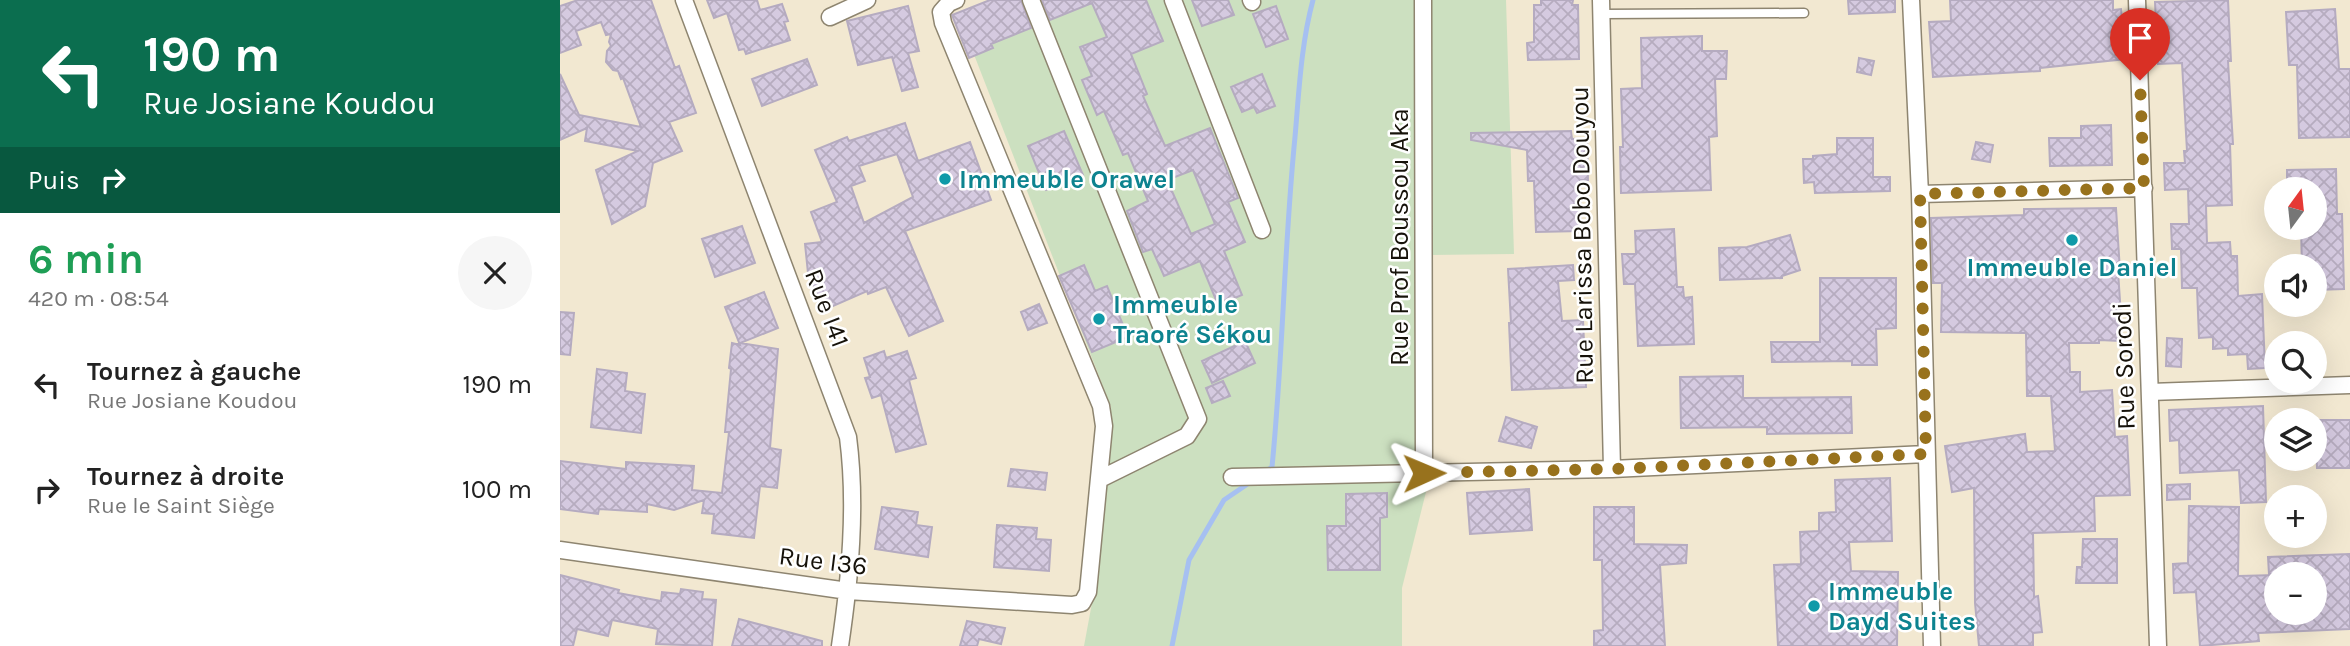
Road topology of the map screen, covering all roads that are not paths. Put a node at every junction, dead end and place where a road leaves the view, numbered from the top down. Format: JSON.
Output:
{"nodes":[{"id":1,"x":684,"y":0,"type":"edge"},
{"id":2,"x":867,"y":0,"type":"edge"},
{"id":3,"x":1031,"y":0,"type":"edge"},
{"id":4,"x":1173,"y":0,"type":"edge"},
{"id":5,"x":1423,"y":0,"type":"edge"},
{"id":6,"x":1911,"y":0,"type":"edge"},
{"id":7,"x":2137,"y":0,"type":"edge"},
{"id":8,"x":951,"y":1,"type":"edge"},
{"id":9,"x":1601,"y":7,"type":"edge"},
{"id":10,"x":1804,"y":13,"type":"dead end"},
{"id":11,"x":830,"y":17,"type":"dead end"},
{"id":12,"x":2144,"y":188,"type":"junction"},
{"id":13,"x":1920,"y":194,"type":"junction"},
{"id":14,"x":1262,"y":230,"type":"dead end"},
{"id":15,"x":2350,"y":385,"type":"edge"},
{"id":16,"x":2150,"y":393,"type":"junction"},
{"id":17,"x":1926,"y":454,"type":"junction"},
{"id":18,"x":1612,"y":469,"type":"junction"},
{"id":19,"x":1424,"y":473,"type":"junction"},
{"id":20,"x":1231,"y":477,"type":"dead end"},
{"id":21,"x":1100,"y":479,"type":"junction"},
{"id":22,"x":560,"y":550,"type":"edge"},
{"id":23,"x":848,"y":591,"type":"junction"},
{"id":24,"x":840,"y":646,"type":"edge"},
{"id":25,"x":1933,"y":646,"type":"edge"},
{"id":26,"x":2158,"y":646,"type":"edge"}],
"edges":[{"from":1,"to":23,"type":"street","name":"Rue I41"},
{"from":2,"to":11,"type":"street"},
{"from":3,"to":21,"type":"street"},
{"from":4,"to":14,"type":"street"},
{"from":5,"to":19,"type":"street","name":"Rue Prof Boussou Aka"},
{"from":6,"to":13,"type":"street"},
{"from":7,"to":12,"type":"street","name":"Rue Sorodi"},
{"from":8,"to":21,"type":"street"},
{"from":9,"to":10,"type":"lane"},
{"from":9,"to":18,"type":"street","name":"Rue Larissa Bobo Douyou"},
{"from":12,"to":13,"type":"street"},
{"from":12,"to":16,"type":"street","name":"Rue Sorodi"},
{"from":13,"to":17,"type":"street"},
{"from":15,"to":16,"type":"street"},
{"from":16,"to":26,"type":"street","name":"Rue Sorodi"},
{"from":17,"to":18,"type":"street"},
{"from":17,"to":25,"type":"street"},
{"from":18,"to":19,"type":"street"},
{"from":19,"to":20,"type":"street"},
{"from":21,"to":23,"type":"street","name":"Rue I36"},
{"from":22,"to":23,"type":"street","name":"Rue I36"},
{"from":23,"to":24,"type":"street","name":"Rue I41"}]}
